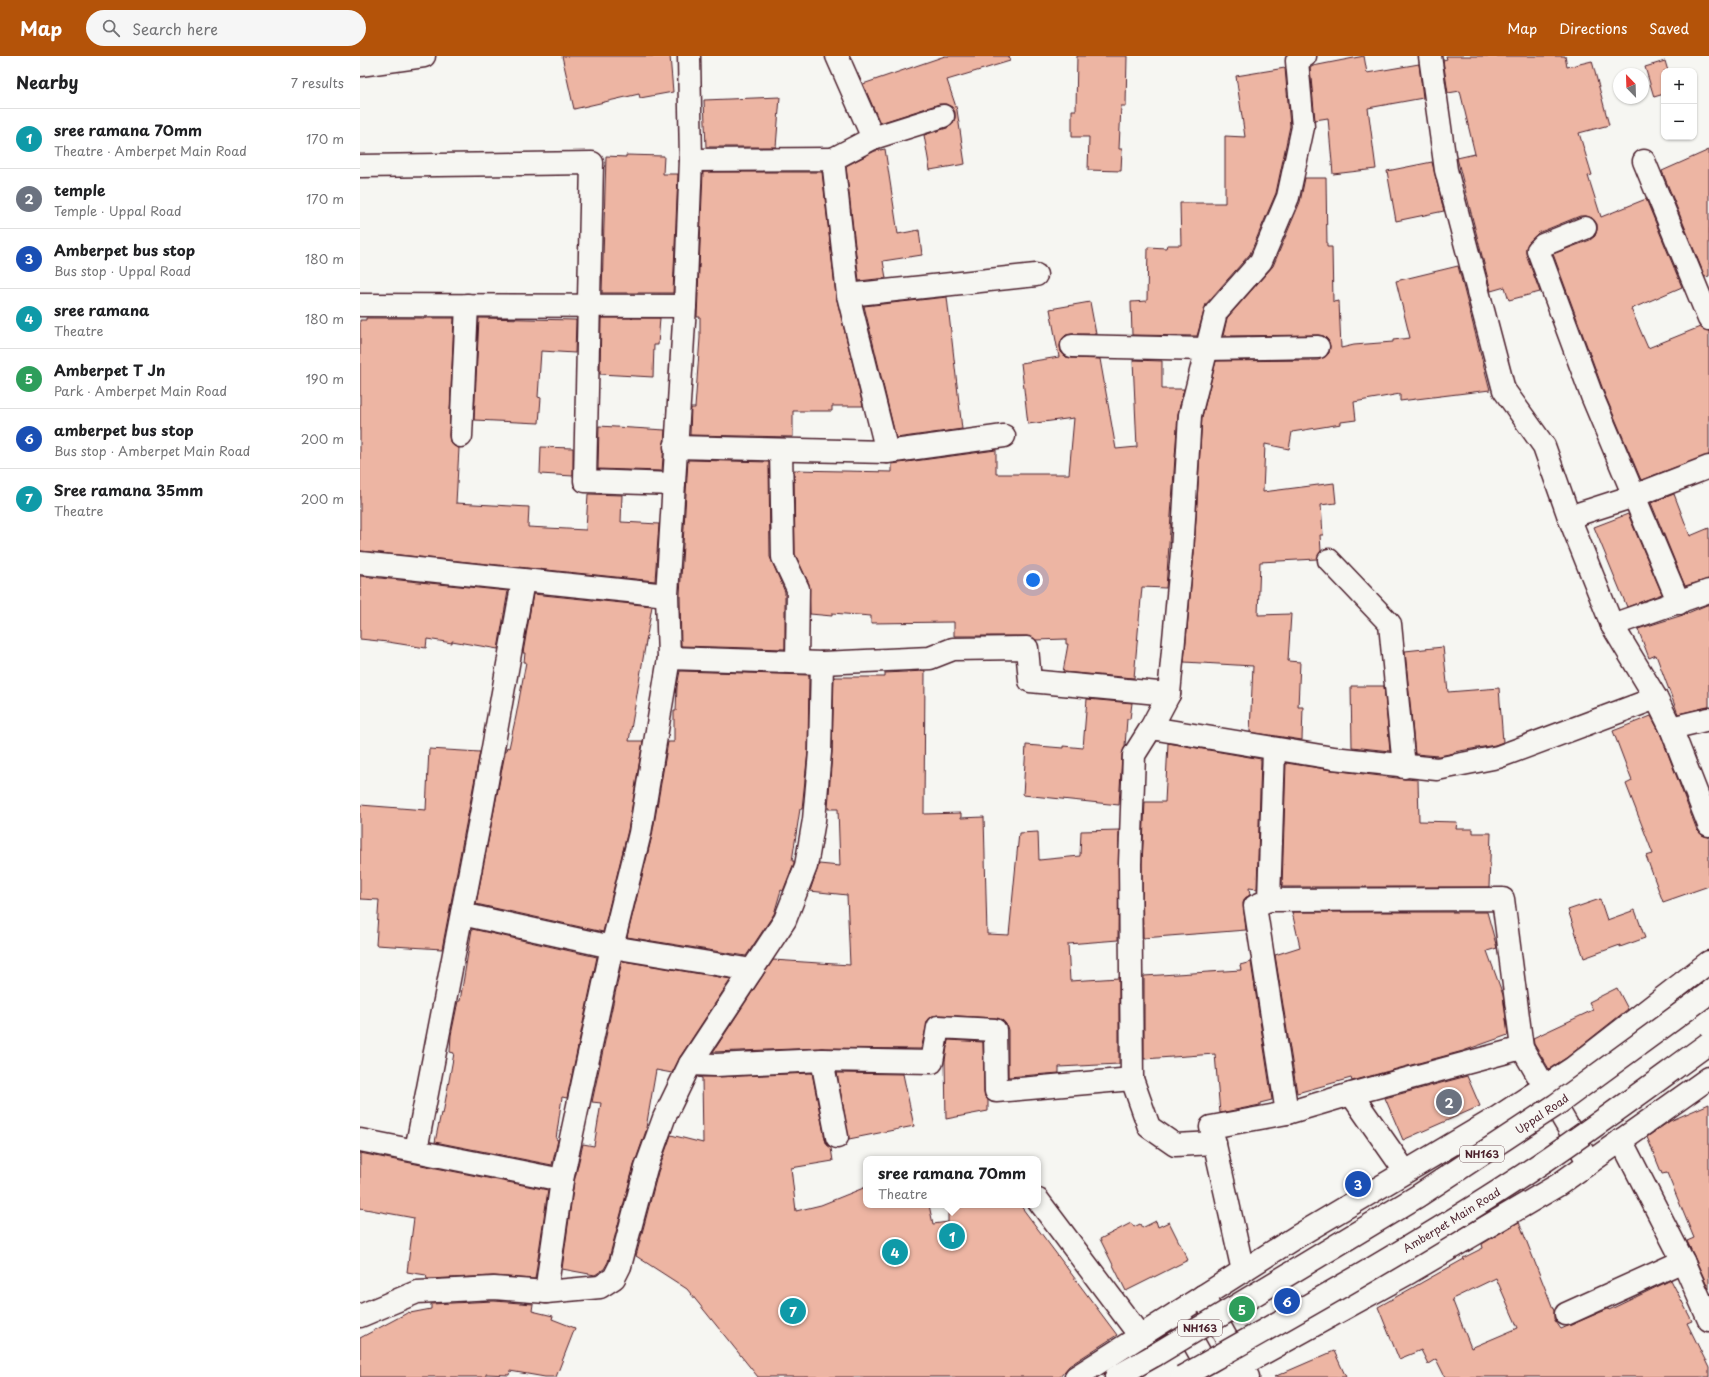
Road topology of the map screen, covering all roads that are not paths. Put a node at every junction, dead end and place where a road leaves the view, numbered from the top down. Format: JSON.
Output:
{"nodes":[{"id":1,"x":424,"y":56,"type":"edge"},
{"id":2,"x":688,"y":56,"type":"edge"},
{"id":3,"x":837,"y":56,"type":"edge"},
{"id":4,"x":1305,"y":56,"type":"edge"},
{"id":5,"x":1430,"y":56,"type":"edge"},
{"id":6,"x":360,"y":65,"type":"edge"},
{"id":7,"x":943,"y":116,"type":"dead end"},
{"id":8,"x":873,"y":138,"type":"junction"},
{"id":9,"x":833,"y":159,"type":"junction"},
{"id":10,"x":691,"y":160,"type":"junction"},
{"id":11,"x":1644,"y":161,"type":"dead end"},
{"id":12,"x":360,"y":166,"type":"edge"},
{"id":13,"x":1585,"y":228,"type":"dead end"},
{"id":14,"x":1036,"y":275,"type":"dead end"},
{"id":15,"x":848,"y":295,"type":"junction"},
{"id":16,"x":360,"y":305,"type":"edge"},
{"id":17,"x":467,"y":306,"type":"junction"},
{"id":18,"x":589,"y":306,"type":"junction"},
{"id":19,"x":685,"y":306,"type":"junction"},
{"id":20,"x":1708,"y":315,"type":"edge"},
{"id":21,"x":1072,"y":346,"type":"dead end"},
{"id":22,"x":1318,"y":347,"type":"dead end"},
{"id":23,"x":1206,"y":349,"type":"junction"},
{"id":24,"x":461,"y":436,"type":"dead end"},
{"id":25,"x":1004,"y":436,"type":"dead end"},
{"id":26,"x":675,"y":447,"type":"junction"},
{"id":27,"x":782,"y":450,"type":"junction"},
{"id":28,"x":887,"y":452,"type":"junction"},
{"id":29,"x":1709,"y":467,"type":"edge"},
{"id":30,"x":674,"y":484,"type":"junction"},
{"id":31,"x":1634,"y":496,"type":"junction"},
{"id":32,"x":1569,"y":517,"type":"junction"},
{"id":33,"x":1329,"y":560,"type":"dead end"},
{"id":34,"x":360,"y":563,"type":"edge"},
{"id":35,"x":523,"y":581,"type":"junction"},
{"id":36,"x":1709,"y":591,"type":"edge"},
{"id":37,"x":667,"y":595,"type":"junction"},
{"id":38,"x":1679,"y":603,"type":"junction"},
{"id":39,"x":1612,"y":625,"type":"junction"},
{"id":40,"x":669,"y":658,"type":"junction"},
{"id":41,"x":796,"y":661,"type":"junction"},
{"id":42,"x":822,"y":663,"type":"junction"},
{"id":43,"x":1168,"y":694,"type":"junction"},
{"id":44,"x":1656,"y":698,"type":"junction"},
{"id":45,"x":1709,"y":719,"type":"edge"},
{"id":46,"x":1152,"y":728,"type":"junction"},
{"id":47,"x":1671,"y":728,"type":"junction"},
{"id":48,"x":1274,"y":750,"type":"junction"},
{"id":49,"x":1404,"y":767,"type":"junction"},
{"id":50,"x":1709,"y":825,"type":"edge"},
{"id":51,"x":1269,"y":900,"type":"junction"},
{"id":52,"x":462,"y":914,"type":"junction"},
{"id":53,"x":612,"y":947,"type":"junction"},
{"id":54,"x":1709,"y":962,"type":"edge"},
{"id":55,"x":752,"y":970,"type":"junction"},
{"id":56,"x":1709,"y":993,"type":"edge"},
{"id":57,"x":1709,"y":1043,"type":"edge"},
{"id":58,"x":1522,"y":1048,"type":"junction"},
{"id":59,"x":822,"y":1060,"type":"junction"},
{"id":60,"x":690,"y":1064,"type":"junction"},
{"id":61,"x":1709,"y":1078,"type":"edge"},
{"id":62,"x":1132,"y":1079,"type":"junction"},
{"id":63,"x":1544,"y":1087,"type":"junction"},
{"id":64,"x":1351,"y":1094,"type":"junction"},
{"id":65,"x":1287,"y":1113,"type":"junction"},
{"id":66,"x":836,"y":1137,"type":"dead end"},
{"id":67,"x":360,"y":1140,"type":"edge"},
{"id":68,"x":1622,"y":1140,"type":"junction"},
{"id":69,"x":1215,"y":1143,"type":"junction"},
{"id":70,"x":416,"y":1150,"type":"junction"},
{"id":71,"x":1589,"y":1163,"type":"junction"},
{"id":72,"x":1405,"y":1171,"type":"junction"},
{"id":73,"x":562,"y":1180,"type":"junction"},
{"id":74,"x":1041,"y":1204,"type":"edge"},
{"id":75,"x":1682,"y":1261,"type":"junction"},
{"id":76,"x":1243,"y":1271,"type":"junction"},
{"id":77,"x":546,"y":1292,"type":"junction"},
{"id":78,"x":1203,"y":1296,"type":"junction"},
{"id":79,"x":1177,"y":1313,"type":"junction"},
{"id":80,"x":1566,"y":1314,"type":"dead end"},
{"id":81,"x":360,"y":1316,"type":"edge"},
{"id":82,"x":1709,"y":1320,"type":"edge"},
{"id":83,"x":1140,"y":1336,"type":"junction"},
{"id":84,"x":1245,"y":1372,"type":"edge"},
{"id":85,"x":1076,"y":1377,"type":"edge"},
{"id":86,"x":1116,"y":1377,"type":"edge"},
{"id":87,"x":1182,"y":1377,"type":"edge"},
{"id":88,"x":1213,"y":1377,"type":"edge"},
{"id":89,"x":1220,"y":1377,"type":"edge"}],
"edges":[{"from":1,"to":6,"type":"main road"},
{"from":2,"to":10,"type":"main road"},
{"from":3,"to":8,"type":"main road"},
{"from":4,"to":23,"type":"main road"},
{"from":5,"to":32,"type":"main road"},
{"from":7,"to":8,"type":"main road"},
{"from":8,"to":9,"type":"main road"},
{"from":9,"to":10,"type":"main road"},
{"from":9,"to":15,"type":"main road"},
{"from":10,"to":19,"type":"main road"},
{"from":11,"to":20,"type":"main road"},
{"from":12,"to":18,"type":"main road"},
{"from":13,"to":31,"type":"main road"},
{"from":14,"to":15,"type":"main road"},
{"from":15,"to":28,"type":"main road"},
{"from":16,"to":17,"type":"main road"},
{"from":17,"to":18,"type":"main road"},
{"from":17,"to":24,"type":"main road"},
{"from":18,"to":19,"type":"main road"},
{"from":18,"to":30,"type":"main road"},
{"from":19,"to":26,"type":"main road"},
{"from":21,"to":23,"type":"main road"},
{"from":22,"to":23,"type":"main road"},
{"from":23,"to":43,"type":"main road"},
{"from":25,"to":28,"type":"main road"},
{"from":26,"to":27,"type":"main road"},
{"from":26,"to":30,"type":"main road"},
{"from":27,"to":28,"type":"main road"},
{"from":27,"to":41,"type":"main road"},
{"from":29,"to":31,"type":"main road"},
{"from":30,"to":37,"type":"main road"},
{"from":31,"to":32,"type":"main road"},
{"from":31,"to":38,"type":"main road"},
{"from":32,"to":39,"type":"main road"},
{"from":33,"to":49,"type":"main road"},
{"from":34,"to":35,"type":"main road"},
{"from":35,"to":37,"type":"main road"},
{"from":35,"to":52,"type":"main road"},
{"from":36,"to":38,"type":"main road"},
{"from":37,"to":40,"type":"main road"},
{"from":38,"to":39,"type":"main road"},
{"from":39,"to":44,"type":"main road"},
{"from":40,"to":41,"type":"main road"},
{"from":40,"to":53,"type":"main road"},
{"from":41,"to":42,"type":"main road"},
{"from":42,"to":43,"type":"main road"},
{"from":42,"to":55,"type":"main road"},
{"from":43,"to":46,"type":"main road"},
{"from":44,"to":47,"type":"main road"},
{"from":44,"to":49,"type":"main road"},
{"from":45,"to":47,"type":"main road"},
{"from":46,"to":48,"type":"main road"},
{"from":46,"to":62,"type":"main road"},
{"from":47,"to":50,"type":"main road"},
{"from":48,"to":49,"type":"main road"},
{"from":48,"to":51,"type":"main road"},
{"from":51,"to":58,"type":"main road"},
{"from":51,"to":65,"type":"main road"},
{"from":52,"to":53,"type":"main road"},
{"from":52,"to":70,"type":"main road"},
{"from":53,"to":55,"type":"main road"},
{"from":53,"to":73,"type":"main road"},
{"from":54,"to":63,"type":"main road"},
{"from":55,"to":60,"type":"main road"},
{"from":56,"to":86,"type":"main road","name":"Uppal Road","number":"NH163","bridge":true},
{"from":57,"to":87,"type":"main road","name":"Amberpet Main Road","number":"NH163","bridge":true},
{"from":58,"to":63,"type":"main road"},
{"from":58,"to":64,"type":"main road"},
{"from":59,"to":60,"type":"main road"},
{"from":59,"to":62,"type":"main road"},
{"from":59,"to":66,"type":"main road"},
{"from":60,"to":77,"type":"main road"},
{"from":61,"to":68,"type":"main road"},
{"from":62,"to":69,"type":"main road"},
{"from":63,"to":71,"type":"main road"},
{"from":63,"to":72,"type":"main road"},
{"from":64,"to":65,"type":"main road"},
{"from":64,"to":72,"type":"main road"},
{"from":65,"to":69,"type":"main road"},
{"from":67,"to":70,"type":"main road"},
{"from":68,"to":71,"type":"main road"},
{"from":68,"to":75,"type":"main road"},
{"from":69,"to":76,"type":"main road"},
{"from":70,"to":73,"type":"main road"},
{"from":71,"to":84,"type":"main road"},
{"from":72,"to":76,"type":"main road"},
{"from":73,"to":77,"type":"main road"},
{"from":74,"to":83,"type":"main road"},
{"from":75,"to":80,"type":"main road"},
{"from":75,"to":82,"type":"main road"},
{"from":76,"to":78,"type":"main road"},
{"from":77,"to":81,"type":"main road"},
{"from":78,"to":79,"type":"main road"},
{"from":78,"to":84,"type":"main road"},
{"from":79,"to":83,"type":"main road"},
{"from":79,"to":88,"type":"main road"},
{"from":83,"to":85,"type":"main road"},
{"from":84,"to":89,"type":"main road"}]}
